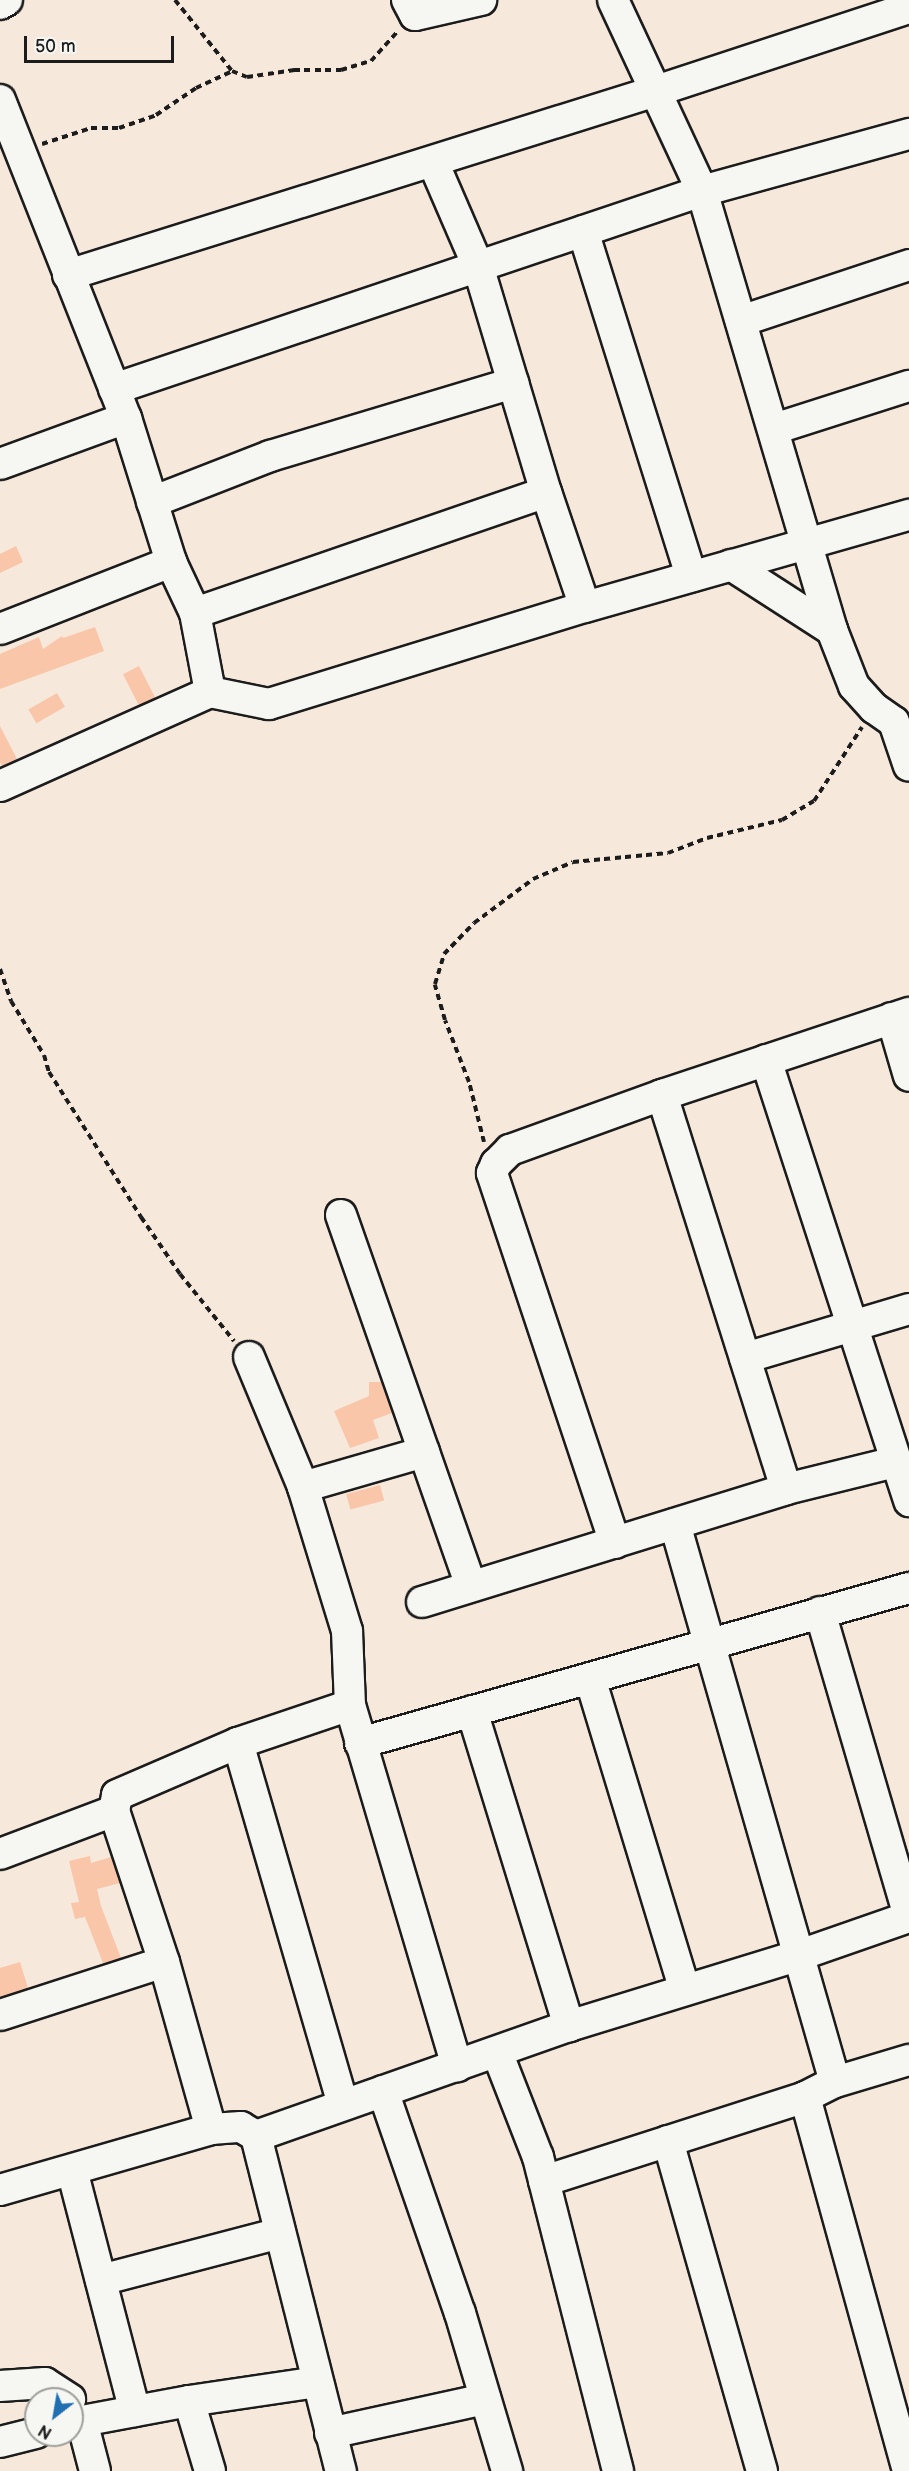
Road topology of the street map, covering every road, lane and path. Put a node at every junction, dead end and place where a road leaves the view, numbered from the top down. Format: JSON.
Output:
{"nodes":[{"id":1,"x":7,"y":0,"type":"edge"},
{"id":2,"x":175,"y":0,"type":"edge"},
{"id":3,"x":480,"y":0,"type":"edge"},
{"id":4,"x":613,"y":0,"type":"edge"},
{"id":5,"x":0,"y":4,"type":"edge"},
{"id":6,"x":411,"y":7,"type":"edge"},
{"id":7,"x":909,"y":8,"type":"edge"},
{"id":8,"x":232,"y":71,"type":"junction"},
{"id":9,"x":656,"y":91,"type":"junction"},
{"id":10,"x":0,"y":100,"type":"edge"},
{"id":11,"x":909,"y":134,"type":"edge"},
{"id":12,"x":21,"y":151,"type":"junction"},
{"id":13,"x":433,"y":162,"type":"junction"},
{"id":14,"x":702,"y":191,"type":"junction"},
{"id":15,"x":583,"y":231,"type":"junction"},
{"id":16,"x":909,"y":265,"type":"edge"},
{"id":17,"x":478,"y":266,"type":"junction"},
{"id":18,"x":68,"y":275,"type":"junction"},
{"id":19,"x":741,"y":321,"type":"junction"},
{"id":20,"x":513,"y":383,"type":"junction"},
{"id":21,"x":909,"y":386,"type":"edge"},
{"id":22,"x":114,"y":389,"type":"junction"},
{"id":23,"x":126,"y":418,"type":"junction"},
{"id":24,"x":774,"y":429,"type":"junction"},
{"id":25,"x":0,"y":464,"type":"edge"},
{"id":26,"x":546,"y":492,"type":"junction"},
{"id":27,"x":152,"y":502,"type":"junction"},
{"id":28,"x":909,"y":515,"type":"edge"},
{"id":29,"x":808,"y":544,"type":"junction"},
{"id":30,"x":171,"y":562,"type":"junction"},
{"id":31,"x":731,"y":565,"type":"junction"},
{"id":32,"x":691,"y":576,"type":"junction"},
{"id":33,"x":585,"y":607,"type":"junction"},
{"id":34,"x":195,"y":613,"type":"junction"},
{"id":35,"x":0,"y":629,"type":"edge"},
{"id":36,"x":832,"y":630,"type":"junction"},
{"id":37,"x":210,"y":692,"type":"junction"},
{"id":38,"x":900,"y":734,"type":"edge"},
{"id":39,"x":0,"y":786,"type":"edge"},
{"id":40,"x":0,"y":969,"type":"edge"},
{"id":41,"x":900,"y":1016,"type":"edge"},
{"id":42,"x":766,"y":1060,"type":"junction"},
{"id":43,"x":909,"y":1076,"type":"edge"},
{"id":44,"x":662,"y":1095,"type":"junction"},
{"id":45,"x":492,"y":1173,"type":"junction"},
{"id":46,"x":341,"y":1215,"type":"dead end"},
{"id":47,"x":909,"y":1309,"type":"edge"},
{"id":48,"x":853,"y":1325,"type":"junction"},
{"id":49,"x":249,"y":1357,"type":"joint"},
{"id":50,"x":745,"y":1358,"type":"junction"},
{"id":51,"x":424,"y":1452,"type":"junction"},
{"id":52,"x":895,"y":1462,"type":"junction"},
{"id":53,"x":303,"y":1487,"type":"junction"},
{"id":54,"x":786,"y":1489,"type":"junction"},
{"id":55,"x":909,"y":1501,"type":"edge"},
{"id":56,"x":675,"y":1524,"type":"junction"},
{"id":57,"x":615,"y":1543,"type":"junction"},
{"id":58,"x":471,"y":1586,"type":"junction"},
{"id":59,"x":909,"y":1588,"type":"edge"},
{"id":60,"x":422,"y":1602,"type":"dead end"},
{"id":61,"x":820,"y":1612,"type":"junction"},
{"id":62,"x":710,"y":1643,"type":"junction"},
{"id":63,"x":590,"y":1678,"type":"junction"},
{"id":64,"x":350,"y":1706,"type":"junction"},
{"id":65,"x":472,"y":1712,"type":"junction"},
{"id":66,"x":238,"y":1743,"type":"junction"},
{"id":67,"x":360,"y":1743,"type":"junction"},
{"id":68,"x":114,"y":1811,"type":"junction"},
{"id":69,"x":0,"y":1854,"type":"edge"},
{"id":70,"x":909,"y":1916,"type":"edge"},
{"id":71,"x":797,"y":1956,"type":"junction"},
{"id":72,"x":164,"y":1962,"type":"junction"},
{"id":73,"x":685,"y":1990,"type":"junction"},
{"id":74,"x":0,"y":2014,"type":"edge"},
{"id":75,"x":569,"y":2026,"type":"junction"},
{"id":76,"x":497,"y":2052,"type":"junction"},
{"id":77,"x":909,"y":2060,"type":"edge"},
{"id":78,"x":457,"y":2066,"type":"junction"},
{"id":79,"x":835,"y":2082,"type":"junction"},
{"id":80,"x":383,"y":2091,"type":"junction"},
{"id":81,"x":806,"y":2097,"type":"junction"},
{"id":82,"x":343,"y":2104,"type":"junction"},
{"id":83,"x":211,"y":2129,"type":"junction"},
{"id":84,"x":256,"y":2136,"type":"junction"},
{"id":85,"x":668,"y":2141,"type":"junction"},
{"id":86,"x":72,"y":2169,"type":"junction"},
{"id":87,"x":544,"y":2181,"type":"junction"},
{"id":88,"x":0,"y":2190,"type":"edge"},
{"id":89,"x":280,"y":2233,"type":"junction"},
{"id":90,"x":101,"y":2280,"type":"junction"},
{"id":91,"x":318,"y":2382,"type":"junction"},
{"id":92,"x":0,"y":2386,"type":"edge"},
{"id":93,"x":49,"y":2387,"type":"edge"},
{"id":94,"x":485,"y":2399,"type":"junction"},
{"id":95,"x":189,"y":2401,"type":"junction"},
{"id":96,"x":135,"y":2411,"type":"junction"},
{"id":97,"x":84,"y":2412,"type":"edge"},
{"id":98,"x":330,"y":2433,"type":"junction"},
{"id":99,"x":24,"y":2436,"type":"edge"},
{"id":100,"x":84,"y":2440,"type":"edge"},
{"id":101,"x":0,"y":2442,"type":"edge"},
{"id":102,"x":95,"y":2471,"type":"edge"},
{"id":103,"x":210,"y":2471,"type":"edge"},
{"id":104,"x":341,"y":2471,"type":"edge"},
{"id":105,"x":507,"y":2471,"type":"edge"},
{"id":106,"x":618,"y":2471,"type":"edge"},
{"id":107,"x":762,"y":2471,"type":"edge"},
{"id":108,"x":908,"y":2471,"type":"edge"}],
"edges":[{"from":1,"to":5,"type":"street"},
{"from":2,"to":8,"type":"path"},
{"from":3,"to":6,"type":"street"},
{"from":4,"to":9,"type":"street"},
{"from":6,"to":8,"type":"path"},
{"from":7,"to":9,"type":"street"},
{"from":8,"to":12,"type":"path"},
{"from":9,"to":13,"type":"street"},
{"from":9,"to":14,"type":"street"},
{"from":10,"to":12,"type":"street"},
{"from":11,"to":14,"type":"street"},
{"from":12,"to":18,"type":"street"},
{"from":13,"to":17,"type":"street"},
{"from":13,"to":18,"type":"street"},
{"from":14,"to":15,"type":"street"},
{"from":14,"to":19,"type":"street"},
{"from":15,"to":17,"type":"street"},
{"from":15,"to":32,"type":"street"},
{"from":16,"to":19,"type":"street"},
{"from":17,"to":20,"type":"street"},
{"from":17,"to":22,"type":"street"},
{"from":18,"to":22,"type":"street"},
{"from":19,"to":24,"type":"street"},
{"from":20,"to":26,"type":"street"},
{"from":20,"to":27,"type":"street"},
{"from":21,"to":24,"type":"street"},
{"from":22,"to":23,"type":"street"},
{"from":23,"to":25,"type":"street"},
{"from":23,"to":27,"type":"street"},
{"from":24,"to":29,"type":"street"},
{"from":26,"to":33,"type":"street"},
{"from":26,"to":34,"type":"street"},
{"from":27,"to":30,"type":"street"},
{"from":28,"to":29,"type":"street"},
{"from":29,"to":31,"type":"street"},
{"from":29,"to":36,"type":"street"},
{"from":30,"to":34,"type":"street"},
{"from":30,"to":35,"type":"street"},
{"from":31,"to":32,"type":"street"},
{"from":31,"to":36,"type":"street"},
{"from":32,"to":33,"type":"street"},
{"from":33,"to":37,"type":"street"},
{"from":34,"to":37,"type":"street"},
{"from":36,"to":38,"type":"street"},
{"from":37,"to":39,"type":"street"},
{"from":38,"to":45,"type":"path"},
{"from":40,"to":49,"type":"path"},
{"from":41,"to":42,"type":"street"},
{"from":41,"to":43,"type":"street"},
{"from":42,"to":44,"type":"street"},
{"from":42,"to":48,"type":"street"},
{"from":44,"to":45,"type":"street"},
{"from":44,"to":50,"type":"street"},
{"from":45,"to":57,"type":"street"},
{"from":46,"to":51,"type":"street"},
{"from":47,"to":48,"type":"street"},
{"from":48,"to":50,"type":"street"},
{"from":48,"to":52,"type":"street"},
{"from":49,"to":53,"type":"street"},
{"from":50,"to":54,"type":"street"},
{"from":51,"to":53,"type":"street"},
{"from":51,"to":58,"type":"street"},
{"from":52,"to":54,"type":"street"},
{"from":52,"to":55,"type":"street"},
{"from":53,"to":64,"type":"street"},
{"from":54,"to":56,"type":"street"},
{"from":56,"to":57,"type":"street"},
{"from":56,"to":62,"type":"street"},
{"from":57,"to":58,"type":"street"},
{"from":58,"to":60,"type":"street"},
{"from":59,"to":61,"type":"street"},
{"from":61,"to":62,"type":"street"},
{"from":61,"to":70,"type":"street"},
{"from":62,"to":63,"type":"street"},
{"from":62,"to":71,"type":"street"},
{"from":63,"to":65,"type":"street"},
{"from":63,"to":73,"type":"street"},
{"from":64,"to":66,"type":"street"},
{"from":64,"to":67,"type":"street"},
{"from":65,"to":67,"type":"street"},
{"from":65,"to":75,"type":"street"},
{"from":66,"to":68,"type":"street"},
{"from":66,"to":82,"type":"street"},
{"from":67,"to":78,"type":"street"},
{"from":68,"to":69,"type":"street"},
{"from":68,"to":72,"type":"street"},
{"from":70,"to":71,"type":"street"},
{"from":71,"to":73,"type":"street"},
{"from":71,"to":79,"type":"street"},
{"from":72,"to":74,"type":"street"},
{"from":72,"to":83,"type":"street"},
{"from":73,"to":75,"type":"street"},
{"from":75,"to":76,"type":"street"},
{"from":76,"to":78,"type":"street"},
{"from":76,"to":87,"type":"street"},
{"from":77,"to":79,"type":"street"},
{"from":78,"to":80,"type":"street"},
{"from":79,"to":81,"type":"street"},
{"from":80,"to":82,"type":"street"},
{"from":80,"to":94,"type":"street"},
{"from":81,"to":85,"type":"street"},
{"from":81,"to":108,"type":"street"},
{"from":82,"to":84,"type":"street"},
{"from":83,"to":84,"type":"street"},
{"from":83,"to":86,"type":"street"},
{"from":84,"to":89,"type":"street"},
{"from":85,"to":87,"type":"street"},
{"from":85,"to":107,"type":"street"},
{"from":86,"to":88,"type":"street"},
{"from":86,"to":90,"type":"street"},
{"from":87,"to":106,"type":"street"},
{"from":89,"to":90,"type":"street"},
{"from":89,"to":91,"type":"street"},
{"from":90,"to":96,"type":"street"},
{"from":91,"to":95,"type":"street"},
{"from":91,"to":98,"type":"street"},
{"from":92,"to":93,"type":"street"},
{"from":94,"to":98,"type":"street"},
{"from":94,"to":105,"type":"street"},
{"from":95,"to":96,"type":"street"},
{"from":95,"to":103,"type":"street"},
{"from":96,"to":97,"type":"street"},
{"from":98,"to":104,"type":"street"},
{"from":99,"to":101,"type":"street"},
{"from":100,"to":102,"type":"street"}]}
